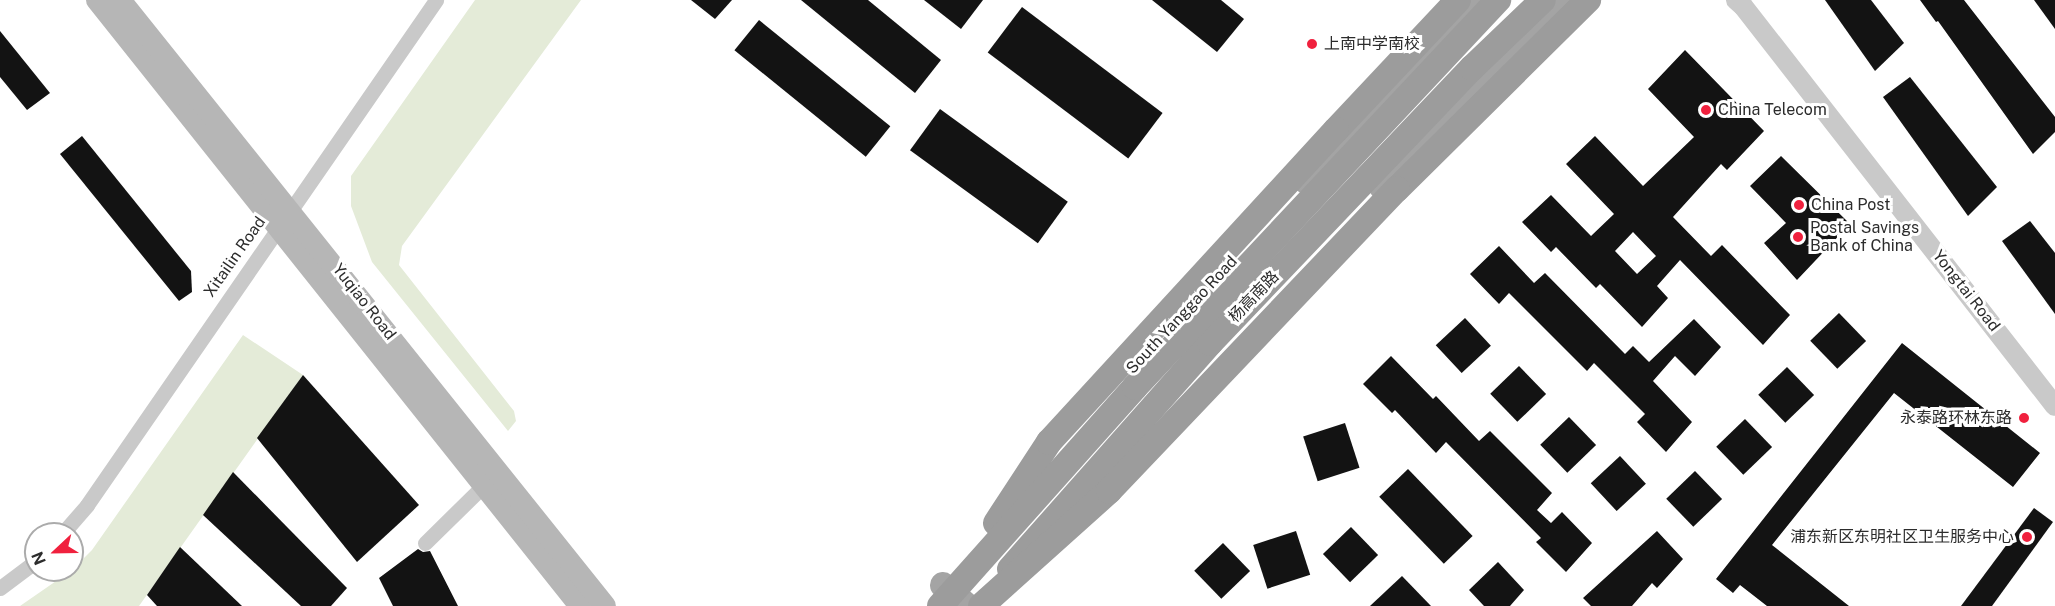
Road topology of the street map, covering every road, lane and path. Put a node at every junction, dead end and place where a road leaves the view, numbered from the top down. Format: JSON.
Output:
{"nodes":[{"id":1,"x":97,"y":0,"type":"edge"},
{"id":2,"x":120,"y":0,"type":"edge"},
{"id":3,"x":436,"y":0,"type":"edge"},
{"id":4,"x":1458,"y":0,"type":"edge"},
{"id":5,"x":1475,"y":0,"type":"edge"},
{"id":6,"x":1498,"y":0,"type":"edge"},
{"id":7,"x":1543,"y":0,"type":"edge"},
{"id":8,"x":1564,"y":0,"type":"edge"},
{"id":9,"x":1588,"y":0,"type":"edge"},
{"id":10,"x":1740,"y":2,"type":"edge"},
{"id":11,"x":1526,"y":61,"type":"junction"},
{"id":12,"x":1489,"y":75,"type":"junction"},
{"id":13,"x":284,"y":218,"type":"junction"},
{"id":14,"x":2055,"y":406,"type":"edge"},
{"id":15,"x":485,"y":484,"type":"junction"},
{"id":16,"x":72,"y":522,"type":"edge"},
{"id":17,"x":425,"y":543,"type":"dead end"},
{"id":18,"x":24,"y":570,"type":"edge"},
{"id":19,"x":0,"y":588,"type":"edge"},
{"id":20,"x":945,"y":600,"type":"edge"},
{"id":21,"x":580,"y":606,"type":"edge"},
{"id":22,"x":605,"y":606,"type":"edge"},
{"id":23,"x":980,"y":606,"type":"edge"},
{"id":24,"x":995,"y":606,"type":"edge"}],
"edges":[{"from":1,"to":13,"type":"main road","name":"Yuqiao Road"},
{"from":2,"to":13,"type":"main road","name":"Yuqiao Road"},
{"from":3,"to":13,"type":"street","name":"Xitailin Road"},
{"from":4,"to":20,"type":"highway","bridge":true},
{"from":5,"to":20,"type":"main road","name":"South Yanggao Road"},
{"from":6,"to":20,"type":"highway","name":"杨高南路","bridge":true},
{"from":7,"to":23,"type":"highway","name":"杨高南路","bridge":true},
{"from":8,"to":12,"type":"main road"},
{"from":9,"to":11,"type":"highway"},
{"from":10,"to":14,"type":"street","name":"Yongtai Road"},
{"from":11,"to":12,"type":"main road"},
{"from":11,"to":23,"type":"highway","bridge":true},
{"from":12,"to":24,"type":"main road"},
{"from":13,"to":15,"type":"main road","name":"Yuqiao Road"},
{"from":13,"to":16,"type":"street","name":"Xitailin Road"},
{"from":13,"to":22,"type":"main road","name":"Yuqiao Road"},
{"from":15,"to":17,"type":"street"},
{"from":15,"to":21,"type":"main road","name":"Yuqiao Road"},
{"from":18,"to":19,"type":"street"}]}
